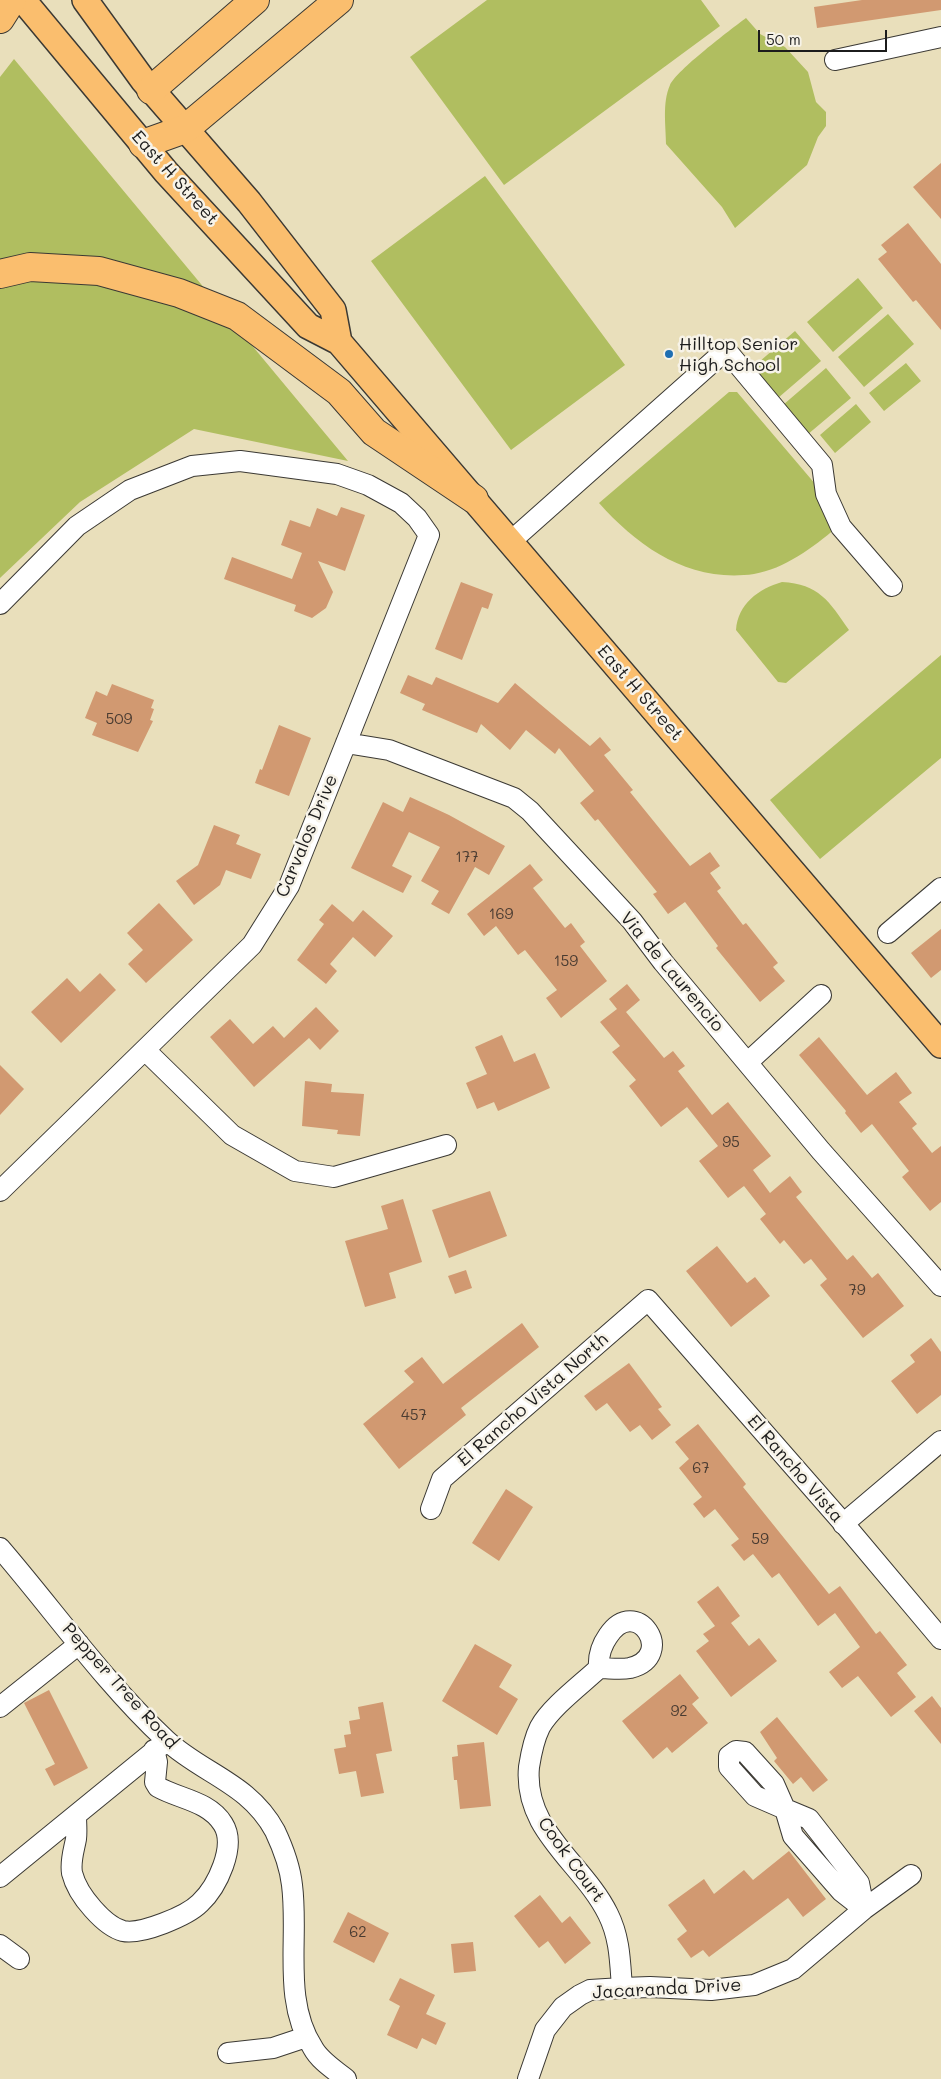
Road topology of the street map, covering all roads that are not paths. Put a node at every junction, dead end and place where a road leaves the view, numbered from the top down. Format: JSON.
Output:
{"nodes":[{"id":1,"x":85,"y":0,"type":"edge"},
{"id":2,"x":255,"y":0,"type":"edge"},
{"id":3,"x":339,"y":0,"type":"edge"},
{"id":4,"x":23,"y":4,"type":"edge"},
{"id":5,"x":0,"y":19,"type":"edge"},
{"id":6,"x":941,"y":37,"type":"edge"},
{"id":7,"x":835,"y":60,"type":"dead end"},
{"id":8,"x":151,"y":90,"type":"junction"},
{"id":9,"x":184,"y":129,"type":"junction"},
{"id":10,"x":143,"y":144,"type":"junction"},
{"id":11,"x":0,"y":274,"type":"edge"},
{"id":12,"x":340,"y":342,"type":"junction"},
{"id":13,"x":474,"y":499,"type":"junction"},
{"id":14,"x":510,"y":542,"type":"junction"},
{"id":15,"x":892,"y":586,"type":"dead end"},
{"id":16,"x":0,"y":604,"type":"edge"},
{"id":17,"x":346,"y":743,"type":"junction"},
{"id":18,"x":941,"y":888,"type":"edge"},
{"id":19,"x":888,"y":933,"type":"dead end"},
{"id":20,"x":821,"y":995,"type":"dead end"},
{"id":21,"x":941,"y":1045,"type":"edge"},
{"id":22,"x":146,"y":1050,"type":"junction"},
{"id":23,"x":748,"y":1062,"type":"junction"},
{"id":24,"x":446,"y":1145,"type":"dead end"},
{"id":25,"x":0,"y":1191,"type":"edge"},
{"id":26,"x":941,"y":1286,"type":"edge"},
{"id":27,"x":648,"y":1300,"type":"joint"},
{"id":28,"x":941,"y":1441,"type":"edge"},
{"id":29,"x":431,"y":1509,"type":"dead end"},
{"id":30,"x":843,"y":1524,"type":"junction"},
{"id":31,"x":0,"y":1548,"type":"edge"},
{"id":32,"x":9,"y":1565,"type":"edge"},
{"id":33,"x":941,"y":1639,"type":"edge"},
{"id":34,"x":79,"y":1644,"type":"junction"},
{"id":35,"x":599,"y":1668,"type":"dead end"},
{"id":36,"x":0,"y":1707,"type":"edge"},
{"id":37,"x":161,"y":1746,"type":"junction"},
{"id":38,"x":785,"y":1809,"type":"dead end"},
{"id":39,"x":76,"y":1816,"type":"junction"},
{"id":40,"x":911,"y":1875,"type":"dead end"},
{"id":41,"x":0,"y":1877,"type":"edge"},
{"id":42,"x":864,"y":1909,"type":"junction"},
{"id":43,"x":0,"y":1945,"type":"edge"},
{"id":44,"x":18,"y":1959,"type":"dead end"},
{"id":45,"x":622,"y":1988,"type":"junction"},
{"id":46,"x":306,"y":2037,"type":"junction"},
{"id":47,"x":228,"y":2053,"type":"dead end"},
{"id":48,"x":346,"y":2079,"type":"edge"},
{"id":49,"x":528,"y":2079,"type":"edge"}],
"edges":[{"from":1,"to":8,"type":"main road","name":"East H Street"},
{"from":2,"to":8,"type":"highway"},
{"from":3,"to":9,"type":"highway"},
{"from":4,"to":5,"type":"highway"},
{"from":4,"to":10,"type":"main road","name":"East H Street"},
{"from":6,"to":7,"type":"street"},
{"from":8,"to":9,"type":"main road","name":"East H Street"},
{"from":9,"to":10,"type":"highway"},
{"from":9,"to":12,"type":"main road","name":"East H Street"},
{"from":10,"to":12,"type":"main road","name":"East H Street"},
{"from":11,"to":13,"type":"highway"},
{"from":12,"to":13,"type":"main road","name":"East H Street"},
{"from":13,"to":14,"type":"main road","name":"East H Street"},
{"from":14,"to":15,"type":"street"},
{"from":14,"to":21,"type":"main road","name":"East H Street"},
{"from":16,"to":17,"type":"street","name":"Carvalos Drive"},
{"from":17,"to":22,"type":"street","name":"Carvalos Drive"},
{"from":17,"to":23,"type":"street","name":"Via de Laurencio"},
{"from":18,"to":19,"type":"street"},
{"from":20,"to":23,"type":"street"},
{"from":22,"to":24,"type":"street"},
{"from":22,"to":25,"type":"street","name":"Carvalos Drive"},
{"from":23,"to":26,"type":"street","name":"Via de Laurencio"},
{"from":27,"to":29,"type":"street","name":"El Rancho Vista North"},
{"from":27,"to":30,"type":"street","name":"El Rancho Vista"},
{"from":28,"to":30,"type":"street"},
{"from":30,"to":33,"type":"street","name":"El Rancho Vista"},
{"from":31,"to":32,"type":"street","name":"Pepper Tree Road"},
{"from":32,"to":34,"type":"street","name":"Pepper Tree Road"},
{"from":34,"to":36,"type":"street"},
{"from":34,"to":37,"type":"street","name":"Pepper Tree Road"},
{"from":35,"to":45,"type":"street","name":"Cook Court"},
{"from":37,"to":39,"type":"street"},
{"from":37,"to":39,"type":"street"},
{"from":37,"to":46,"type":"street","name":"Pepper Tree Road"},
{"from":38,"to":42,"type":"street"},
{"from":39,"to":41,"type":"street"},
{"from":40,"to":42,"type":"street","name":"Jacaranda Drive"},
{"from":42,"to":45,"type":"street","name":"Jacaranda Drive"},
{"from":43,"to":44,"type":"street"},
{"from":45,"to":49,"type":"street","name":"Jacaranda Drive"},
{"from":46,"to":47,"type":"street"},
{"from":46,"to":48,"type":"street","name":"Pepper Tree Road"}]}
